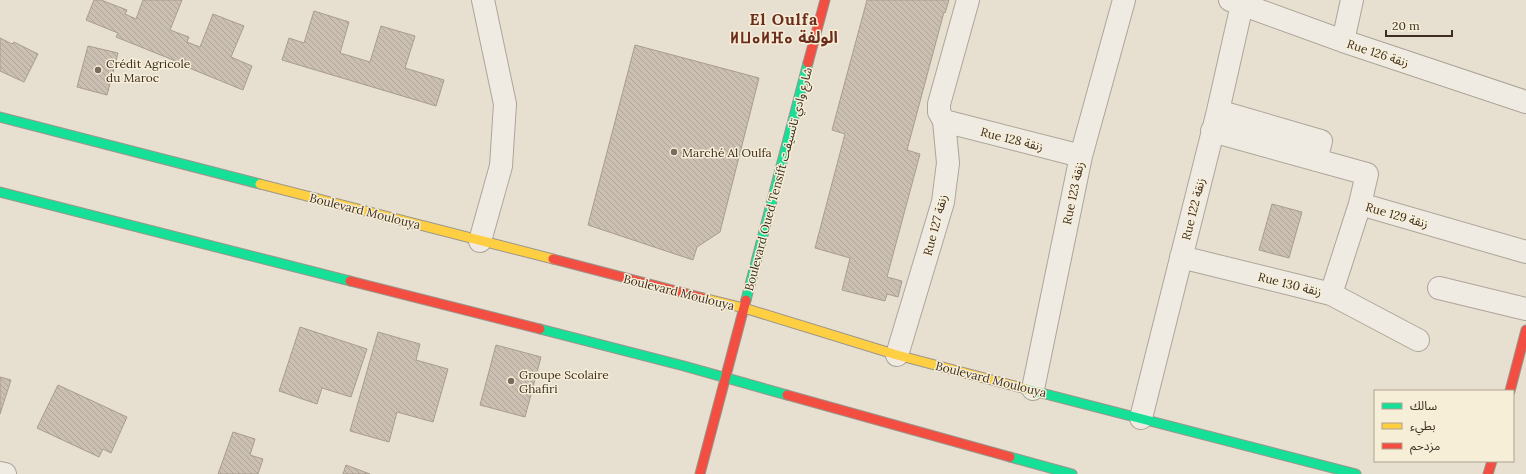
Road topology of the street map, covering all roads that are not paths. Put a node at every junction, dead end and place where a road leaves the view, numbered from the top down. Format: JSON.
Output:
{"nodes":[{"id":1,"x":483,"y":0,"type":"edge"},
{"id":2,"x":825,"y":0,"type":"edge"},
{"id":3,"x":968,"y":0,"type":"edge"},
{"id":4,"x":1124,"y":0,"type":"edge"},
{"id":5,"x":1352,"y":0,"type":"edge"},
{"id":6,"x":1238,"y":1,"type":"edge"},
{"id":7,"x":1343,"y":41,"type":"junction"},
{"id":8,"x":1526,"y":102,"type":"edge"},
{"id":9,"x":0,"y":117,"type":"edge"},
{"id":10,"x":944,"y":121,"type":"junction"},
{"id":11,"x":1215,"y":121,"type":"junction"},
{"id":12,"x":1081,"y":156,"type":"junction"},
{"id":13,"x":0,"y":192,"type":"edge"},
{"id":14,"x":1360,"y":204,"type":"junction"},
{"id":15,"x":480,"y":240,"type":"junction"},
{"id":16,"x":1526,"y":252,"type":"edge"},
{"id":17,"x":1182,"y":257,"type":"junction"},
{"id":18,"x":1439,"y":288,"type":"dead end"},
{"id":19,"x":1331,"y":294,"type":"junction"},
{"id":20,"x":744,"y":308,"type":"junction"},
{"id":21,"x":1526,"y":309,"type":"edge"},
{"id":22,"x":1526,"y":330,"type":"edge"},
{"id":23,"x":1418,"y":340,"type":"dead end"},
{"id":24,"x":897,"y":355,"type":"junction"},
{"id":25,"x":725,"y":378,"type":"junction"},
{"id":26,"x":1033,"y":389,"type":"junction"},
{"id":27,"x":1510,"y":390,"type":"edge"},
{"id":28,"x":1141,"y":418,"type":"junction"},
{"id":29,"x":1492,"y":462,"type":"edge"},
{"id":30,"x":0,"y":473,"type":"edge"},
{"id":31,"x":5,"y":474,"type":"edge"},
{"id":32,"x":700,"y":474,"type":"edge"},
{"id":33,"x":1072,"y":474,"type":"edge"},
{"id":34,"x":1356,"y":474,"type":"edge"},
{"id":35,"x":1488,"y":474,"type":"edge"}],
"edges":[{"from":1,"to":15,"type":"street"},
{"from":2,"to":20,"type":"street","name":"Boulevard Oued Tensift شارع وادي تانسيفت"},
{"from":3,"to":10,"type":"street","name":"Rue 127 زنقة"},
{"from":4,"to":12,"type":"street","name":"Rue 123 زنقة"},
{"from":5,"to":7,"type":"street"},
{"from":6,"to":7,"type":"street","name":"Rue 126 زنقة"},
{"from":6,"to":11,"type":"street","name":"Rue 122 زنقة"},
{"from":7,"to":8,"type":"street","name":"Rue 126 زنقة"},
{"from":9,"to":15,"type":"street","name":"Boulevard Moulouya"},
{"from":10,"to":12,"type":"street","name":"Rue 128 زنقة"},
{"from":10,"to":24,"type":"street","name":"Rue 127 زنقة"},
{"from":11,"to":14,"type":"street","name":"Rue 129 زنقة"},
{"from":11,"to":17,"type":"street","name":"Rue 122 زنقة"},
{"from":12,"to":26,"type":"street","name":"Rue 123 زنقة"},
{"from":13,"to":25,"type":"street"},
{"from":14,"to":16,"type":"street","name":"Rue 129 زنقة"},
{"from":14,"to":19,"type":"street","name":"Rue 130 زنقة"},
{"from":15,"to":20,"type":"street","name":"Boulevard Moulouya"},
{"from":17,"to":19,"type":"street","name":"Rue 130 زنقة"},
{"from":17,"to":28,"type":"street","name":"Rue 122 زنقة"},
{"from":18,"to":21,"type":"street"},
{"from":19,"to":23,"type":"street"},
{"from":20,"to":24,"type":"street","name":"Boulevard Moulouya"},
{"from":20,"to":25,"type":"street","name":"Boulevard Oued Tensift شارع وادي تانسيفت"},
{"from":22,"to":27,"type":"street"},
{"from":24,"to":26,"type":"street","name":"Boulevard Moulouya"},
{"from":25,"to":32,"type":"street","name":"Boulevard Oued Tensift شارع وادي تانسيفت"},
{"from":25,"to":33,"type":"street"},
{"from":26,"to":28,"type":"street","name":"Boulevard Moulouya"},
{"from":28,"to":34,"type":"street","name":"Boulevard Moulouya"},
{"from":29,"to":35,"type":"street"},
{"from":30,"to":31,"type":"street"}]}
